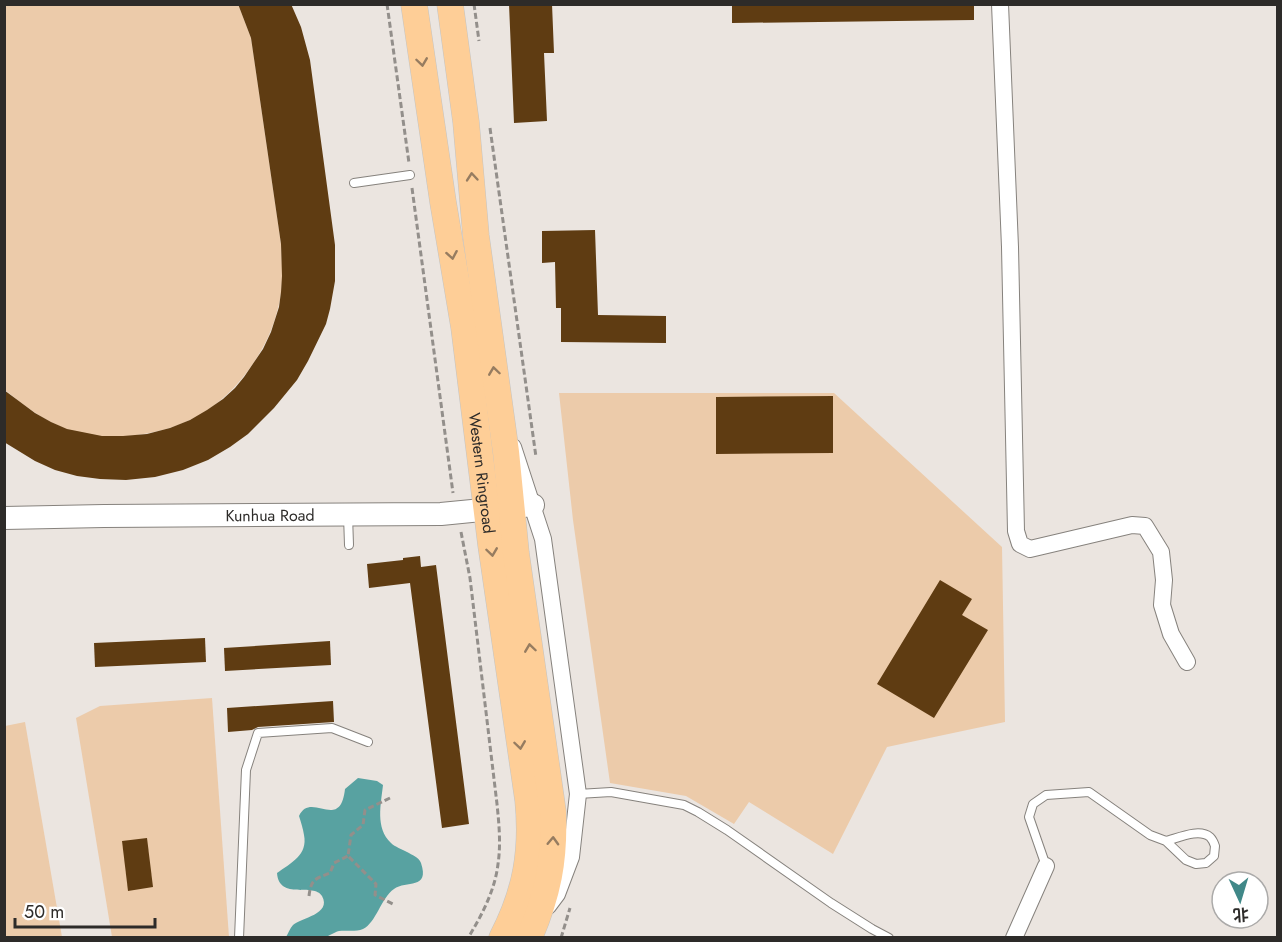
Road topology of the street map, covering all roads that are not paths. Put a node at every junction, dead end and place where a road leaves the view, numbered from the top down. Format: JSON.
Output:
{"nodes":[{"id":1,"x":414,"y":4,"type":"edge"},
{"id":2,"x":450,"y":4,"type":"edge"},
{"id":3,"x":1000,"y":4,"type":"edge"},
{"id":4,"x":411,"y":175,"type":"road end"},
{"id":5,"x":354,"y":183,"type":"dead end"},
{"id":6,"x":510,"y":507,"type":"junction"},
{"id":7,"x":348,"y":514,"type":"junction"},
{"id":8,"x":4,"y":518,"type":"edge"},
{"id":9,"x":349,"y":545,"type":"dead end"},
{"id":10,"x":1187,"y":662,"type":"dead end"},
{"id":11,"x":368,"y":742,"type":"dead end"},
{"id":12,"x":578,"y":794,"type":"junction"},
{"id":13,"x":1166,"y":841,"type":"junction"},
{"id":14,"x":1046,"y":866,"type":"joint"},
{"id":15,"x":534,"y":933,"type":"edge"},
{"id":16,"x":239,"y":938,"type":"edge"},
{"id":17,"x":502,"y":938,"type":"edge"},
{"id":18,"x":889,"y":938,"type":"edge"},
{"id":19,"x":1014,"y":938,"type":"edge"}],
"edges":[{"from":1,"to":6,"type":"main road","name":"Western Ringroad","one_way":true},
{"from":6,"to":2,"type":"main road","name":"Western Ringroad","one_way":true},
{"from":3,"to":10,"type":"street"},
{"from":4,"to":5,"type":"lane"},
{"from":6,"to":7,"type":"street","name":"Kunhua Road"},
{"from":6,"to":12,"type":"street"},
{"from":15,"to":6,"type":"main road","name":"Western Ringroad","one_way":true},
{"from":6,"to":17,"type":"main road","name":"Western Ringroad","one_way":true},
{"from":7,"to":8,"type":"street","name":"Kunhua Road"},
{"from":7,"to":9,"type":"lane"},
{"from":11,"to":16,"type":"lane"},
{"from":12,"to":15,"type":"street"},
{"from":12,"to":18,"type":"lane"},
{"from":13,"to":13,"type":"lane"},
{"from":13,"to":14,"type":"lane"},
{"from":14,"to":19,"type":"street"}]}
